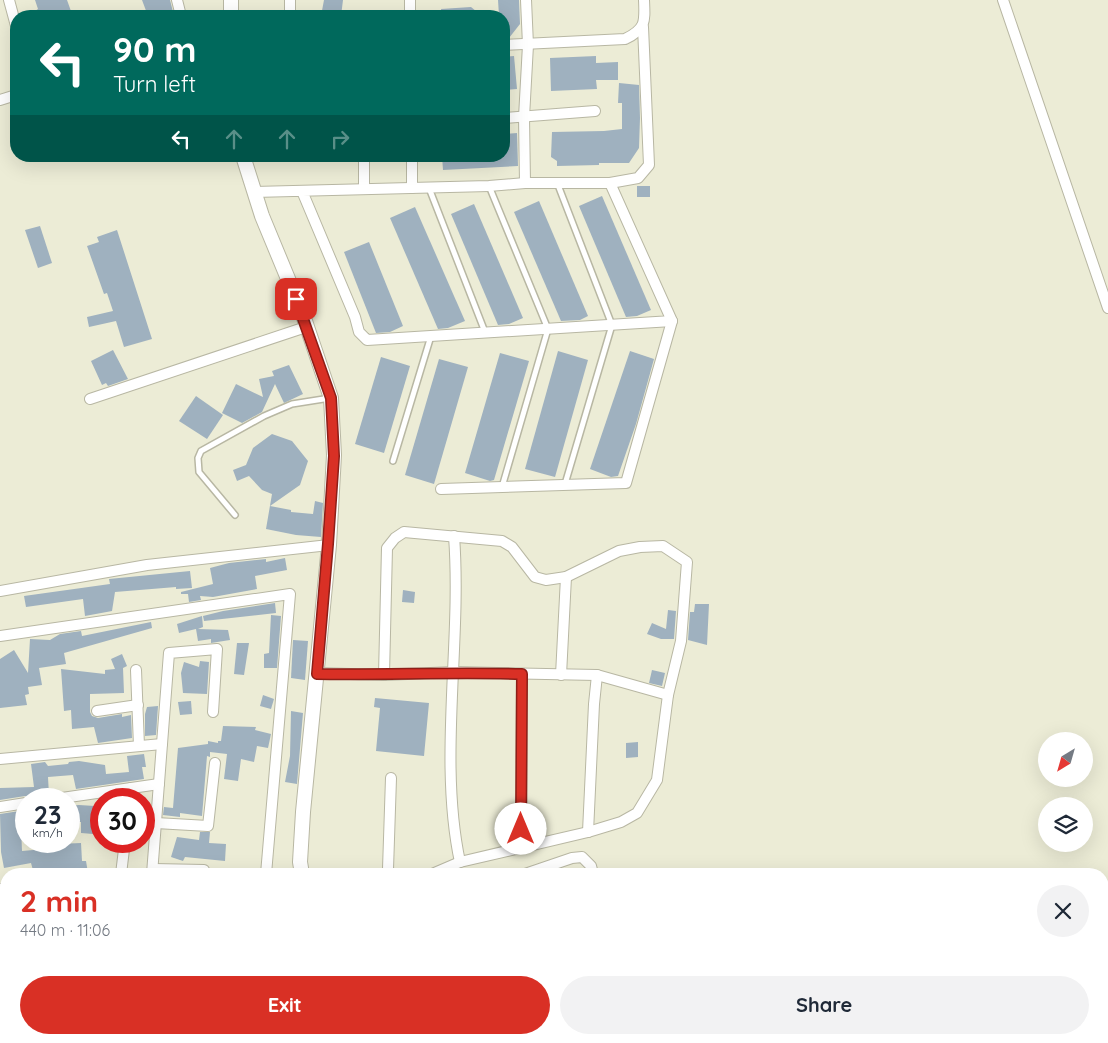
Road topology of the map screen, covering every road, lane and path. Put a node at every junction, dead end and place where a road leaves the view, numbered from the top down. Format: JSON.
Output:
{"nodes":[{"id":1,"x":526,"y":0,"type":"edge"},
{"id":2,"x":644,"y":0,"type":"edge"},
{"id":3,"x":1003,"y":0,"type":"edge"},
{"id":4,"x":643,"y":27,"type":"junction"},
{"id":5,"x":528,"y":44,"type":"junction"},
{"id":6,"x":510,"y":45,"type":"edge"},
{"id":7,"x":595,"y":111,"type":"dead end"},
{"id":8,"x":524,"y":117,"type":"junction"},
{"id":9,"x":510,"y":118,"type":"edge"},
{"id":10,"x":245,"y":162,"type":"edge"},
{"id":11,"x":364,"y":162,"type":"edge"},
{"id":12,"x":412,"y":162,"type":"edge"},
{"id":13,"x":525,"y":183,"type":"junction"},
{"id":14,"x":610,"y":184,"type":"junction"},
{"id":15,"x":558,"y":185,"type":"junction"},
{"id":16,"x":490,"y":186,"type":"junction"},
{"id":17,"x":412,"y":188,"type":"junction"},
{"id":18,"x":429,"y":188,"type":"junction"},
{"id":19,"x":364,"y":189,"type":"junction"},
{"id":20,"x":302,"y":191,"type":"junction"},
{"id":21,"x":254,"y":192,"type":"junction"},
{"id":22,"x":1108,"y":308,"type":"edge"},
{"id":23,"x":672,"y":321,"type":"junction"},
{"id":24,"x":612,"y":324,"type":"junction"},
{"id":25,"x":306,"y":327,"type":"junction"},
{"id":26,"x":548,"y":328,"type":"junction"},
{"id":27,"x":485,"y":332,"type":"junction"},
{"id":28,"x":432,"y":336,"type":"junction"},
{"id":29,"x":331,"y":398,"type":"junction"},
{"id":30,"x":90,"y":399,"type":"dead end"},
{"id":31,"x":393,"y":461,"type":"dead end"},
{"id":32,"x":564,"y":485,"type":"junction"},
{"id":33,"x":502,"y":487,"type":"junction"},
{"id":34,"x":441,"y":489,"type":"dead end"},
{"id":35,"x":235,"y":516,"type":"dead end"},
{"id":36,"x":454,"y":536,"type":"junction"},
{"id":37,"x":328,"y":544,"type":"junction"},
{"id":38,"x":566,"y":577,"type":"junction"},
{"id":39,"x":0,"y":591,"type":"edge"},
{"id":40,"x":0,"y":636,"type":"edge"},
{"id":41,"x":136,"y":670,"type":"dead end"},
{"id":42,"x":454,"y":672,"type":"junction"},
{"id":43,"x":317,"y":674,"type":"junction"},
{"id":44,"x":522,"y":674,"type":"junction"},
{"id":45,"x":561,"y":674,"type":"junction"},
{"id":46,"x":384,"y":675,"type":"junction"},
{"id":47,"x":597,"y":675,"type":"junction"},
{"id":48,"x":668,"y":695,"type":"junction"},
{"id":49,"x":138,"y":705,"type":"junction"},
{"id":50,"x":97,"y":711,"type":"dead end"},
{"id":51,"x":213,"y":712,"type":"dead end"},
{"id":52,"x":162,"y":744,"type":"junction"},
{"id":53,"x":139,"y":746,"type":"junction"},
{"id":54,"x":0,"y":759,"type":"edge"},
{"id":55,"x":215,"y":763,"type":"dead end"},
{"id":56,"x":391,"y":778,"type":"dead end"},
{"id":57,"x":159,"y":784,"type":"junction"},
{"id":58,"x":131,"y":788,"type":"edge"},
{"id":59,"x":15,"y":805,"type":"edge"},
{"id":60,"x":0,"y":807,"type":"edge"},
{"id":61,"x":156,"y":822,"type":"junction"},
{"id":62,"x":588,"y":832,"type":"junction"},
{"id":63,"x":521,"y":848,"type":"junction"},
{"id":64,"x":124,"y":853,"type":"edge"},
{"id":65,"x":460,"y":862,"type":"junction"},
{"id":66,"x":122,"y":868,"type":"edge"},
{"id":67,"x":153,"y":868,"type":"edge"},
{"id":68,"x":267,"y":868,"type":"edge"},
{"id":69,"x":301,"y":868,"type":"edge"},
{"id":70,"x":388,"y":868,"type":"edge"},
{"id":71,"x":446,"y":868,"type":"edge"},
{"id":72,"x":543,"y":868,"type":"edge"},
{"id":73,"x":592,"y":868,"type":"edge"}],
"edges":[{"from":1,"to":5,"type":"street"},
{"from":2,"to":4,"type":"street"},
{"from":3,"to":22,"type":"street"},
{"from":4,"to":5,"type":"street"},
{"from":4,"to":14,"type":"street"},
{"from":5,"to":6,"type":"street"},
{"from":5,"to":8,"type":"street"},
{"from":7,"to":8,"type":"street"},
{"from":8,"to":9,"type":"street"},
{"from":8,"to":13,"type":"street"},
{"from":10,"to":21,"type":"main road"},
{"from":11,"to":19,"type":"street"},
{"from":12,"to":17,"type":"street"},
{"from":13,"to":15,"type":"street"},
{"from":13,"to":16,"type":"street"},
{"from":14,"to":15,"type":"street"},
{"from":14,"to":23,"type":"street"},
{"from":15,"to":24,"type":"lane"},
{"from":16,"to":18,"type":"street"},
{"from":16,"to":26,"type":"lane"},
{"from":17,"to":18,"type":"street"},
{"from":17,"to":19,"type":"street"},
{"from":18,"to":27,"type":"lane"},
{"from":19,"to":20,"type":"street"},
{"from":20,"to":21,"type":"street"},
{"from":20,"to":28,"type":"street"},
{"from":21,"to":25,"type":"main road"},
{"from":23,"to":24,"type":"street"},
{"from":23,"to":32,"type":"street"},
{"from":24,"to":26,"type":"street"},
{"from":24,"to":32,"type":"lane"},
{"from":25,"to":29,"type":"main road"},
{"from":25,"to":30,"type":"street"},
{"from":26,"to":27,"type":"street"},
{"from":26,"to":33,"type":"lane"},
{"from":27,"to":28,"type":"street"},
{"from":28,"to":31,"type":"lane"},
{"from":29,"to":35,"type":"lane"},
{"from":29,"to":37,"type":"main road"},
{"from":32,"to":33,"type":"street"},
{"from":33,"to":34,"type":"street"},
{"from":36,"to":38,"type":"street"},
{"from":36,"to":42,"type":"street"},
{"from":36,"to":46,"type":"street"},
{"from":37,"to":39,"type":"street"},
{"from":37,"to":43,"type":"main road"},
{"from":38,"to":45,"type":"street"},
{"from":38,"to":48,"type":"street"},
{"from":40,"to":68,"type":"street"},
{"from":41,"to":49,"type":"street"},
{"from":42,"to":44,"type":"street"},
{"from":42,"to":46,"type":"street"},
{"from":42,"to":65,"type":"street"},
{"from":43,"to":46,"type":"street"},
{"from":43,"to":69,"type":"main road"},
{"from":44,"to":45,"type":"street"},
{"from":44,"to":63,"type":"street"},
{"from":45,"to":47,"type":"street"},
{"from":47,"to":48,"type":"street"},
{"from":47,"to":62,"type":"street"},
{"from":48,"to":62,"type":"street"},
{"from":49,"to":50,"type":"street"},
{"from":49,"to":53,"type":"street"},
{"from":51,"to":52,"type":"street"},
{"from":52,"to":53,"type":"street"},
{"from":52,"to":57,"type":"street"},
{"from":53,"to":54,"type":"street"},
{"from":55,"to":61,"type":"street"},
{"from":56,"to":70,"type":"street"},
{"from":57,"to":58,"type":"street"},
{"from":57,"to":61,"type":"street"},
{"from":59,"to":60,"type":"street"},
{"from":61,"to":67,"type":"street"},
{"from":62,"to":63,"type":"street"},
{"from":63,"to":65,"type":"street"},
{"from":64,"to":66,"type":"street"},
{"from":65,"to":71,"type":"street"},
{"from":72,"to":73,"type":"street"}]}
